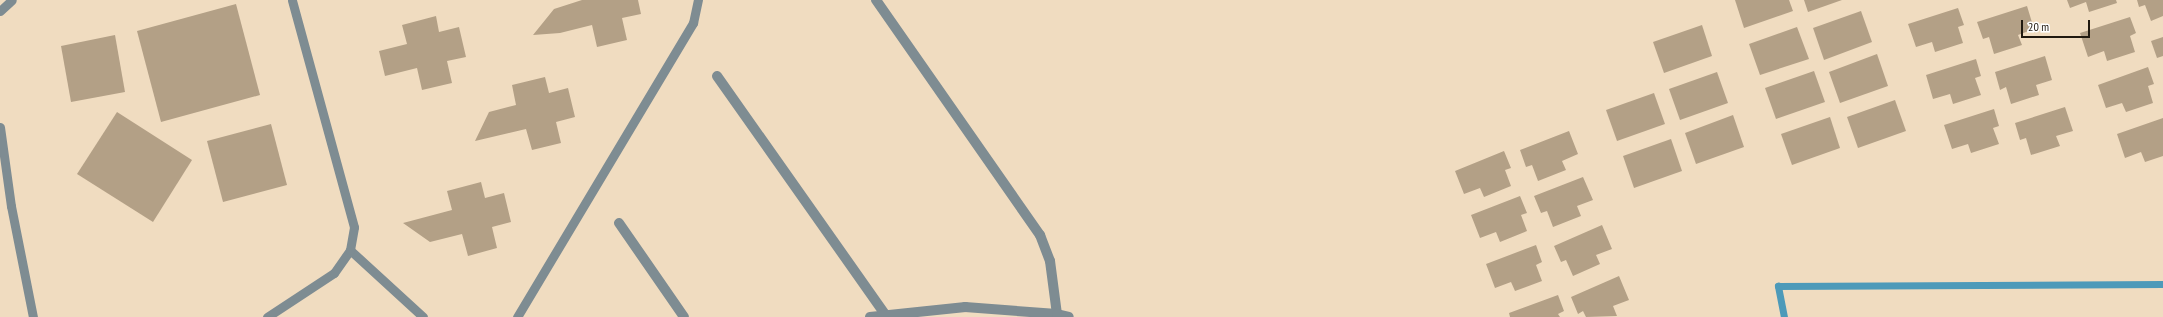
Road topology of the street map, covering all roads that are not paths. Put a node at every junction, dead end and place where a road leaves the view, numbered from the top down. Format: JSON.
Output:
{"nodes":[{"id":1,"x":12,"y":0,"type":"edge"},
{"id":2,"x":292,"y":0,"type":"edge"},
{"id":3,"x":698,"y":0,"type":"edge"},
{"id":4,"x":876,"y":0,"type":"edge"},
{"id":5,"x":0,"y":12,"type":"edge"},
{"id":6,"x":717,"y":76,"type":"dead end"},
{"id":7,"x":0,"y":127,"type":"edge"},
{"id":8,"x":619,"y":223,"type":"dead end"},
{"id":9,"x":350,"y":250,"type":"junction"},
{"id":10,"x":885,"y":314,"type":"junction"},
{"id":11,"x":1057,"y":314,"type":"junction"},
{"id":12,"x":34,"y":315,"type":"edge"},
{"id":13,"x":267,"y":317,"type":"edge"},
{"id":14,"x":423,"y":317,"type":"edge"},
{"id":15,"x":517,"y":317,"type":"edge"},
{"id":16,"x":684,"y":317,"type":"edge"},
{"id":17,"x":870,"y":317,"type":"edge"},
{"id":18,"x":1069,"y":317,"type":"edge"}],
"edges":[{"from":1,"to":5,"type":"lane"},
{"from":2,"to":9,"type":"lane"},
{"from":3,"to":15,"type":"lane"},
{"from":4,"to":11,"type":"street"},
{"from":6,"to":10,"type":"street"},
{"from":7,"to":12,"type":"lane"},
{"from":8,"to":16,"type":"street"},
{"from":9,"to":13,"type":"lane"},
{"from":9,"to":14,"type":"lane"},
{"from":10,"to":11,"type":"street"},
{"from":10,"to":17,"type":"street"},
{"from":11,"to":18,"type":"street"}]}
